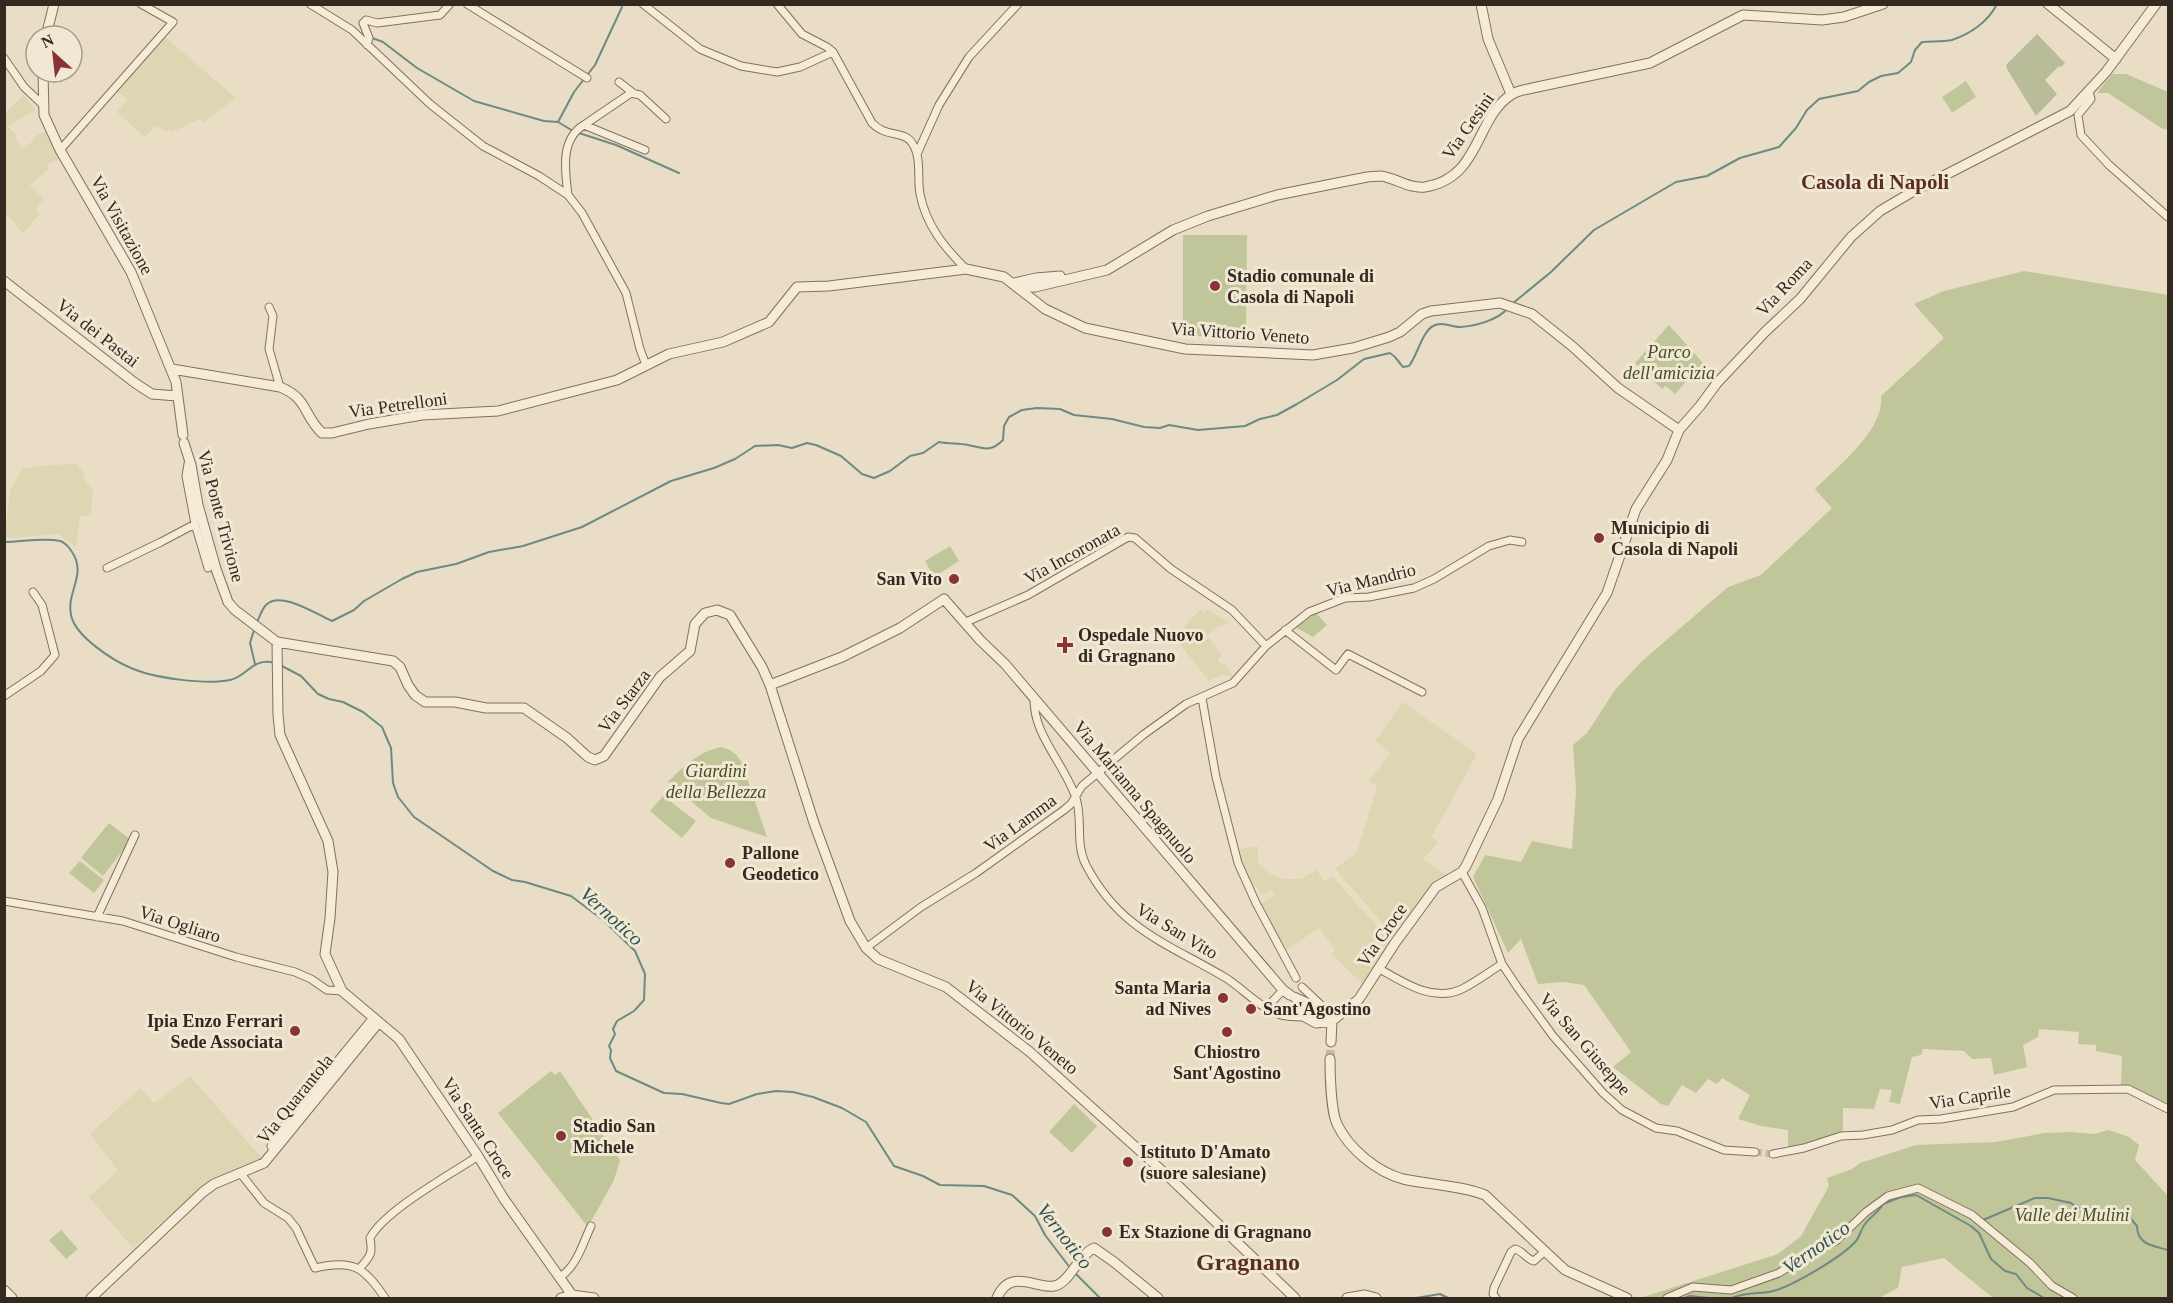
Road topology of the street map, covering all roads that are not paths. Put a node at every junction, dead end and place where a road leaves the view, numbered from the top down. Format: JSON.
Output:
{"nodes":[{"id":1,"x":54,"y":4,"type":"edge"},
{"id":2,"x":141,"y":4,"type":"edge"},
{"id":3,"x":310,"y":4,"type":"edge"},
{"id":4,"x":450,"y":4,"type":"edge"},
{"id":5,"x":467,"y":4,"type":"edge"},
{"id":6,"x":643,"y":4,"type":"edge"},
{"id":7,"x":777,"y":4,"type":"edge"},
{"id":8,"x":1018,"y":4,"type":"edge"},
{"id":9,"x":1481,"y":4,"type":"edge"},
{"id":10,"x":1883,"y":4,"type":"edge"},
{"id":11,"x":2048,"y":4,"type":"edge"},
{"id":12,"x":2156,"y":4,"type":"edge"},
{"id":13,"x":49,"y":24,"type":"edge"},
{"id":14,"x":368,"y":39,"type":"junction"},
{"id":15,"x":833,"y":52,"type":"junction"},
{"id":16,"x":4,"y":58,"type":"edge"},
{"id":17,"x":2116,"y":59,"type":"junction"},
{"id":18,"x":587,"y":78,"type":"dead end"},
{"id":19,"x":619,"y":82,"type":"dead end"},
{"id":20,"x":43,"y":84,"type":"edge"},
{"id":21,"x":2089,"y":92,"type":"junction"},
{"id":22,"x":631,"y":93,"type":"junction"},
{"id":23,"x":1512,"y":94,"type":"junction"},
{"id":24,"x":43,"y":105,"type":"junction"},
{"id":25,"x":666,"y":119,"type":"dead end"},
{"id":26,"x":584,"y":125,"type":"junction"},
{"id":27,"x":60,"y":150,"type":"junction"},
{"id":28,"x":645,"y":150,"type":"dead end"},
{"id":29,"x":917,"y":154,"type":"junction"},
{"id":30,"x":568,"y":195,"type":"junction"},
{"id":31,"x":2169,"y":217,"type":"edge"},
{"id":32,"x":1119,"y":264,"type":"junction"},
{"id":33,"x":966,"y":269,"type":"junction"},
{"id":34,"x":1004,"y":277,"type":"junction"},
{"id":35,"x":1036,"y":278,"type":"junction"},
{"id":36,"x":4,"y":281,"type":"edge"},
{"id":37,"x":1017,"y":286,"type":"junction"},
{"id":38,"x":269,"y":307,"type":"dead end"},
{"id":39,"x":646,"y":365,"type":"junction"},
{"id":40,"x":172,"y":369,"type":"junction"},
{"id":41,"x":280,"y":387,"type":"junction"},
{"id":42,"x":177,"y":396,"type":"junction"},
{"id":43,"x":1679,"y":430,"type":"junction"},
{"id":44,"x":189,"y":457,"type":"junction"},
{"id":45,"x":195,"y":524,"type":"junction"},
{"id":46,"x":1522,"y":542,"type":"dead end"},
{"id":47,"x":107,"y":568,"type":"dead end"},
{"id":48,"x":208,"y":568,"type":"dead end"},
{"id":49,"x":33,"y":592,"type":"dead end"},
{"id":50,"x":966,"y":622,"type":"junction"},
{"id":51,"x":1285,"y":630,"type":"junction"},
{"id":52,"x":277,"y":642,"type":"junction"},
{"id":53,"x":1266,"y":646,"type":"junction"},
{"id":54,"x":764,"y":671,"type":"junction"},
{"id":55,"x":782,"y":679,"type":"junction"},
{"id":56,"x":770,"y":685,"type":"junction"},
{"id":57,"x":1422,"y":692,"type":"dead end"},
{"id":58,"x":4,"y":696,"type":"edge"},
{"id":59,"x":1034,"y":698,"type":"junction"},
{"id":60,"x":1202,"y":698,"type":"junction"},
{"id":61,"x":1097,"y":772,"type":"junction"},
{"id":62,"x":1076,"y":797,"type":"junction"},
{"id":63,"x":135,"y":835,"type":"dead end"},
{"id":64,"x":1462,"y":872,"type":"junction"},
{"id":65,"x":4,"y":901,"type":"edge"},
{"id":66,"x":97,"y":917,"type":"junction"},
{"id":67,"x":866,"y":948,"type":"junction"},
{"id":68,"x":1502,"y":964,"type":"junction"},
{"id":69,"x":1378,"y":968,"type":"junction"},
{"id":70,"x":1296,"y":978,"type":"dead end"},
{"id":71,"x":1302,"y":987,"type":"dead end"},
{"id":72,"x":342,"y":991,"type":"junction"},
{"id":73,"x":1292,"y":996,"type":"junction"},
{"id":74,"x":1267,"y":1007,"type":"junction"},
{"id":75,"x":1324,"y":1013,"type":"junction"},
{"id":76,"x":1305,"y":1017,"type":"junction"},
{"id":77,"x":376,"y":1020,"type":"junction"},
{"id":78,"x":1332,"y":1021,"type":"junction"},
{"id":79,"x":1331,"y":1042,"type":"tunnel mouth"},
{"id":80,"x":1330,"y":1059,"type":"tunnel mouth"},
{"id":81,"x":2169,"y":1110,"type":"edge"},
{"id":82,"x":1755,"y":1152,"type":"tunnel mouth"},
{"id":83,"x":1773,"y":1154,"type":"tunnel mouth"},
{"id":84,"x":478,"y":1156,"type":"junction"},
{"id":85,"x":241,"y":1174,"type":"junction"},
{"id":86,"x":591,"y":1227,"type":"dead end"},
{"id":87,"x":1545,"y":1251,"type":"junction"},
{"id":88,"x":360,"y":1268,"type":"junction"},
{"id":89,"x":560,"y":1277,"type":"junction"},
{"id":90,"x":1602,"y":1289,"type":"junction"},
{"id":91,"x":4,"y":1290,"type":"edge"},
{"id":92,"x":572,"y":1295,"type":"junction"},
{"id":93,"x":1626,"y":1298,"type":"edge"},
{"id":94,"x":12,"y":1299,"type":"edge"},
{"id":95,"x":91,"y":1299,"type":"edge"},
{"id":96,"x":385,"y":1299,"type":"edge"},
{"id":97,"x":561,"y":1299,"type":"edge"},
{"id":98,"x":594,"y":1299,"type":"edge"},
{"id":99,"x":997,"y":1299,"type":"edge"},
{"id":100,"x":1158,"y":1299,"type":"edge"},
{"id":101,"x":1295,"y":1299,"type":"edge"},
{"id":102,"x":1347,"y":1299,"type":"edge"},
{"id":103,"x":1376,"y":1299,"type":"edge"},
{"id":104,"x":1496,"y":1299,"type":"edge"},
{"id":105,"x":1606,"y":1299,"type":"edge"},
{"id":106,"x":1636,"y":1299,"type":"edge"},
{"id":107,"x":1667,"y":1299,"type":"edge"},
{"id":108,"x":2073,"y":1299,"type":"edge"}],
"edges":[{"from":1,"to":13,"type":"street"},
{"from":2,"to":27,"type":"street"},
{"from":3,"to":14,"type":"street"},
{"from":4,"to":14,"type":"street"},
{"from":5,"to":18,"type":"street"},
{"from":6,"to":15,"type":"street"},
{"from":7,"to":15,"type":"street"},
{"from":8,"to":29,"type":"street"},
{"from":9,"to":23,"type":"street"},
{"from":10,"to":23,"type":"street","name":"Via Gesini"},
{"from":11,"to":17,"type":"street"},
{"from":12,"to":17,"type":"street","name":"Via Roma"},
{"from":14,"to":30,"type":"street"},
{"from":15,"to":29,"type":"street"},
{"from":16,"to":24,"type":"street"},
{"from":17,"to":21,"type":"street","name":"Via Roma"},
{"from":19,"to":22,"type":"street"},
{"from":20,"to":24,"type":"street","name":"Via Visitazione"},
{"from":21,"to":31,"type":"street"},
{"from":21,"to":43,"type":"street","name":"Via Roma"},
{"from":22,"to":25,"type":"street"},
{"from":22,"to":26,"type":"street"},
{"from":23,"to":32,"type":"street","name":"Via Gesini"},
{"from":24,"to":27,"type":"street","name":"Via Visitazione"},
{"from":26,"to":28,"type":"street"},
{"from":26,"to":30,"type":"street"},
{"from":27,"to":40,"type":"street","name":"Via Visitazione"},
{"from":29,"to":33,"type":"street"},
{"from":30,"to":39,"type":"street"},
{"from":32,"to":35,"type":"street"},
{"from":32,"to":37,"type":"street"},
{"from":33,"to":34,"type":"street","name":"Via Vittorio Veneto"},
{"from":33,"to":39,"type":"street","name":"Via Vittorio Veneto"},
{"from":34,"to":35,"type":"street"},
{"from":34,"to":37,"type":"street","name":"Via Vittorio Veneto"},
{"from":35,"to":37,"type":"street"},
{"from":36,"to":42,"type":"street","name":"Via dei Pastai"},
{"from":37,"to":43,"type":"street","name":"Via Vittorio Veneto"},
{"from":38,"to":41,"type":"street"},
{"from":39,"to":41,"type":"street","name":"Via Petrelloni"},
{"from":40,"to":41,"type":"street","name":"Via Petrelloni"},
{"from":40,"to":42,"type":"street","name":"Via Visitazione"},
{"from":42,"to":44,"type":"street","name":"Via Ponte Trivione"},
{"from":43,"to":64,"type":"street","name":"Via Roma"},
{"from":44,"to":45,"type":"street"},
{"from":44,"to":52,"type":"street","name":"Via Ponte Trivione"},
{"from":45,"to":47,"type":"street"},
{"from":45,"to":48,"type":"street"},
{"from":46,"to":51,"type":"street","name":"Via Mandrio"},
{"from":49,"to":58,"type":"street"},
{"from":50,"to":53,"type":"street","name":"Via Incoronata"},
{"from":50,"to":55,"type":"street","name":"Via Marianna Spagnuolo"},
{"from":50,"to":59,"type":"street","name":"Via Marianna Spagnuolo"},
{"from":51,"to":53,"type":"street","name":"Via Mandrio"},
{"from":51,"to":57,"type":"street"},
{"from":52,"to":54,"type":"street","name":"Via Starza"},
{"from":52,"to":72,"type":"street"},
{"from":53,"to":60,"type":"street","name":"Via Lamma"},
{"from":54,"to":55,"type":"street"},
{"from":54,"to":56,"type":"street","name":"Via Starza"},
{"from":55,"to":56,"type":"street"},
{"from":56,"to":67,"type":"street","name":"Via Vittorio Veneto"},
{"from":59,"to":61,"type":"street","name":"Via Marianna Spagnuolo"},
{"from":59,"to":62,"type":"street","name":"Via San Vito"},
{"from":60,"to":61,"type":"street","name":"Via Lamma"},
{"from":60,"to":70,"type":"street"},
{"from":61,"to":62,"type":"street","name":"Via Lamma"},
{"from":61,"to":73,"type":"street","name":"Via Marianna Spagnuolo"},
{"from":62,"to":67,"type":"street","name":"Via Lamma"},
{"from":62,"to":74,"type":"street","name":"Via San Vito"},
{"from":63,"to":66,"type":"street"},
{"from":64,"to":68,"type":"street","name":"Via San Giuseppe"},
{"from":64,"to":69,"type":"street","name":"Via Croce"},
{"from":65,"to":66,"type":"street","name":"Via Ogliaro"},
{"from":66,"to":72,"type":"street","name":"Via Ogliaro"},
{"from":67,"to":101,"type":"street","name":"Via Vittorio Veneto"},
{"from":68,"to":69,"type":"street"},
{"from":68,"to":82,"type":"street","name":"Via San Giuseppe"},
{"from":69,"to":78,"type":"street","name":"Via Croce"},
{"from":71,"to":75,"type":"street"},
{"from":72,"to":77,"type":"street","name":"Via Santa Croce"},
{"from":73,"to":74,"type":"street"},
{"from":73,"to":75,"type":"street"},
{"from":73,"to":76,"type":"street"},
{"from":74,"to":76,"type":"street","name":"Via San Vito"},
{"from":75,"to":78,"type":"street"},
{"from":76,"to":78,"type":"street"},
{"from":77,"to":84,"type":"street","name":"Via Santa Croce"},
{"from":77,"to":85,"type":"street","name":"Via Quarantola"},
{"from":78,"to":79,"type":"street"},
{"from":80,"to":87,"type":"street"},
{"from":81,"to":83,"type":"street","name":"Via Caprile"},
{"from":84,"to":88,"type":"street"},
{"from":84,"to":89,"type":"street","name":"Via Santa Croce"},
{"from":85,"to":88,"type":"street"},
{"from":85,"to":95,"type":"street","name":"Via Quarantola"},
{"from":86,"to":89,"type":"street"},
{"from":87,"to":90,"type":"street"},
{"from":87,"to":104,"type":"street"},
{"from":88,"to":96,"type":"street"},
{"from":89,"to":92,"type":"street","name":"Via Santa Croce"},
{"from":90,"to":93,"type":"street"},
{"from":90,"to":105,"type":"street"},
{"from":91,"to":94,"type":"street"},
{"from":92,"to":97,"type":"street"},
{"from":92,"to":98,"type":"street"},
{"from":93,"to":106,"type":"street"},
{"from":99,"to":100,"type":"street"},
{"from":102,"to":103,"type":"street"},
{"from":107,"to":108,"type":"street"}]}
